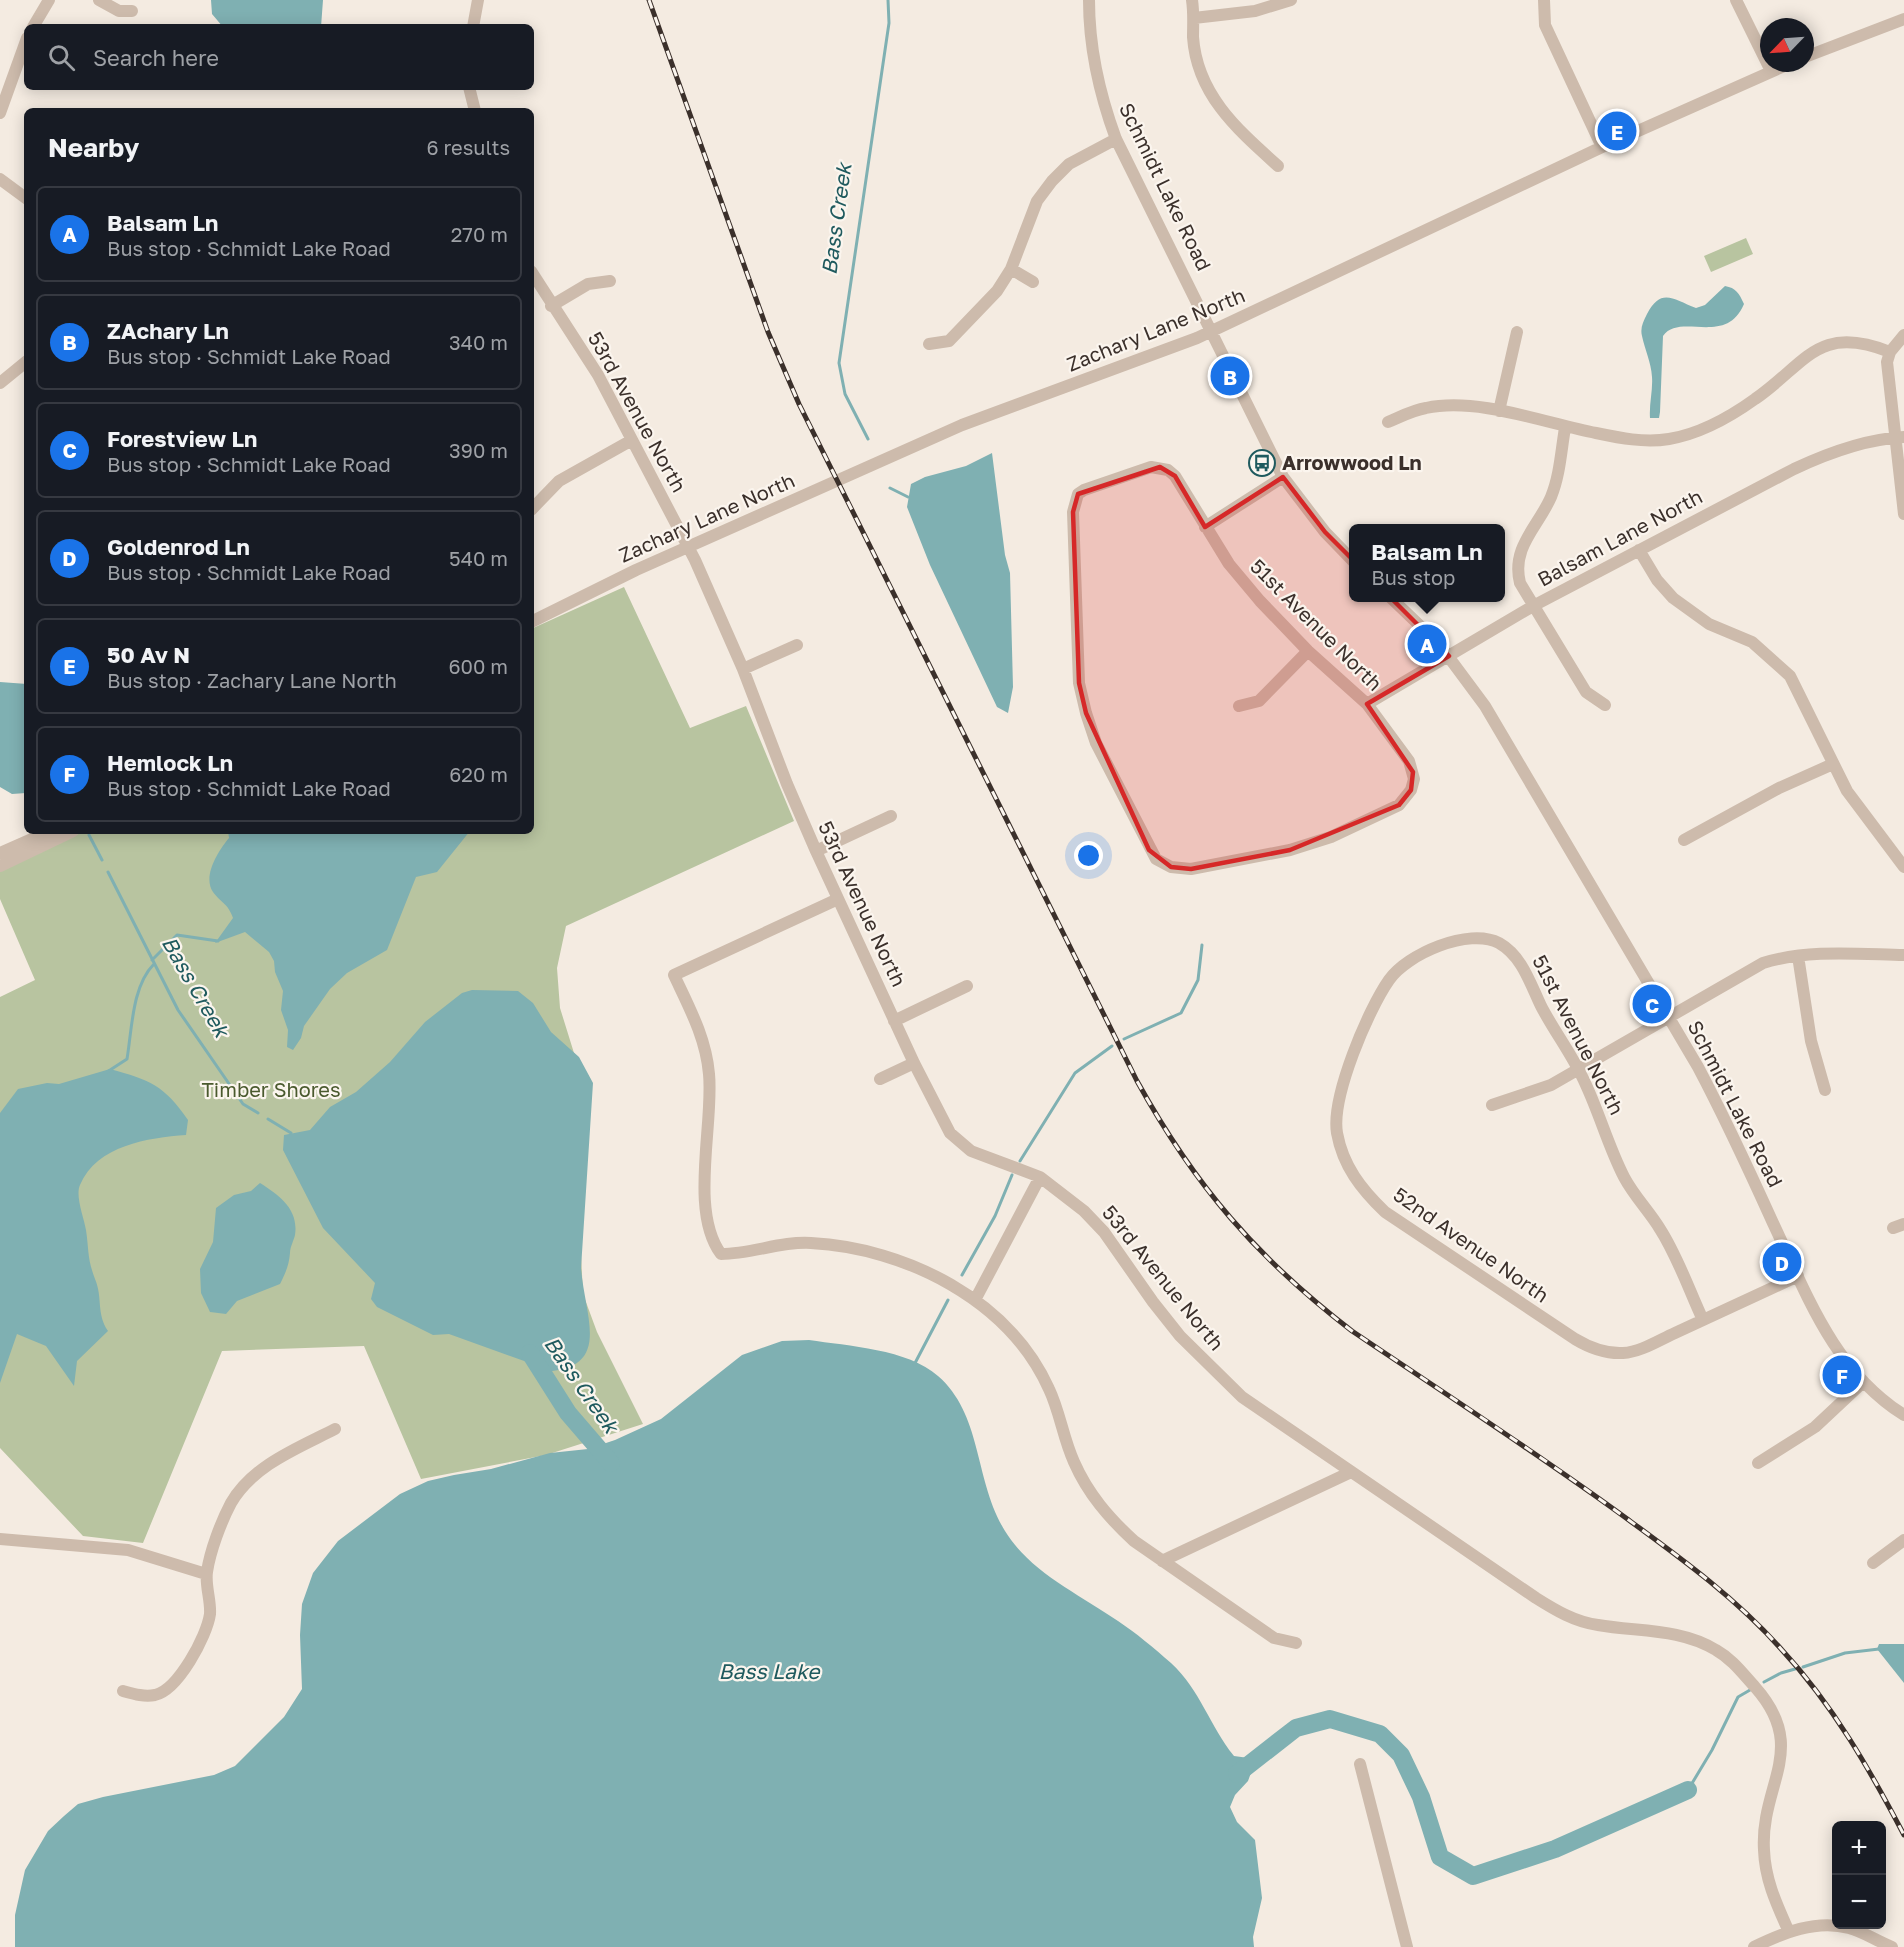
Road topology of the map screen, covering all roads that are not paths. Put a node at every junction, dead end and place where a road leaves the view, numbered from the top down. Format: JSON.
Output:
{"nodes":[{"id":1,"x":49,"y":0,"type":"edge"},
{"id":2,"x":99,"y":0,"type":"edge"},
{"id":3,"x":478,"y":0,"type":"edge"},
{"id":4,"x":1089,"y":0,"type":"edge"},
{"id":5,"x":1192,"y":0,"type":"edge"},
{"id":6,"x":1291,"y":0,"type":"edge"},
{"id":7,"x":1544,"y":0,"type":"edge"},
{"id":8,"x":1736,"y":0,"type":"edge"},
{"id":9,"x":132,"y":11,"type":"dead end"},
{"id":10,"x":1194,"y":18,"type":"junction"},
{"id":11,"x":1904,"y":19,"type":"edge"},
{"id":12,"x":35,"y":24,"type":"edge"},
{"id":13,"x":474,"y":24,"type":"edge"},
{"id":14,"x":24,"y":46,"type":"edge"},
{"id":15,"x":1760,"y":49,"type":"edge"},
{"id":16,"x":1814,"y":54,"type":"edge"},
{"id":17,"x":1769,"y":72,"type":"edge"},
{"id":18,"x":470,"y":90,"type":"edge"},
{"id":19,"x":474,"y":108,"type":"edge"},
{"id":20,"x":0,"y":112,"type":"edge"},
{"id":21,"x":1116,"y":139,"type":"junction"},
{"id":22,"x":1602,"y":147,"type":"junction"},
{"id":23,"x":1278,"y":166,"type":"dead end"},
{"id":24,"x":0,"y":179,"type":"edge"},
{"id":25,"x":24,"y":197,"type":"edge"},
{"id":26,"x":1011,"y":269,"type":"junction"},
{"id":27,"x":534,"y":276,"type":"edge"},
{"id":28,"x":610,"y":281,"type":"dead end"},
{"id":29,"x":1033,"y":282,"type":"dead end"},
{"id":30,"x":551,"y":306,"type":"junction"},
{"id":31,"x":1213,"y":330,"type":"junction"},
{"id":32,"x":1517,"y":332,"type":"dead end"},
{"id":33,"x":1904,"y":335,"type":"edge"},
{"id":34,"x":929,"y":344,"type":"dead end"},
{"id":35,"x":1890,"y":352,"type":"junction"},
{"id":36,"x":24,"y":363,"type":"edge"},
{"id":37,"x":1,"y":381,"type":"edge"},
{"id":38,"x":1499,"y":411,"type":"junction"},
{"id":39,"x":1388,"y":422,"type":"dead end"},
{"id":40,"x":1565,"y":428,"type":"junction"},
{"id":41,"x":1899,"y":437,"type":"edge"},
{"id":42,"x":632,"y":440,"type":"junction"},
{"id":43,"x":1283,"y":477,"type":"junction"},
{"id":44,"x":534,"y":507,"type":"edge"},
{"id":45,"x":1904,"y":514,"type":"edge"},
{"id":46,"x":1205,"y":527,"type":"junction"},
{"id":47,"x":688,"y":547,"type":"junction"},
{"id":48,"x":1639,"y":550,"type":"junction"},
{"id":49,"x":1349,"y":558,"type":"edge"},
{"id":50,"x":1396,"y":602,"type":"edge"},
{"id":51,"x":1533,"y":606,"type":"junction"},
{"id":52,"x":534,"y":621,"type":"edge"},
{"id":53,"x":797,"y":645,"type":"dead end"},
{"id":54,"x":1308,"y":651,"type":"junction"},
{"id":55,"x":1449,"y":656,"type":"junction"},
{"id":56,"x":743,"y":669,"type":"junction"},
{"id":57,"x":1367,"y":704,"type":"junction"},
{"id":58,"x":1605,"y":705,"type":"dead end"},
{"id":59,"x":1239,"y":706,"type":"dead end"},
{"id":60,"x":1833,"y":764,"type":"junction"},
{"id":61,"x":891,"y":816,"type":"dead end"},
{"id":62,"x":43,"y":834,"type":"edge"},
{"id":63,"x":67,"y":834,"type":"edge"},
{"id":64,"x":1684,"y":840,"type":"dead end"},
{"id":65,"x":816,"y":850,"type":"junction"},
{"id":66,"x":0,"y":853,"type":"edge"},
{"id":67,"x":0,"y":866,"type":"edge"},
{"id":68,"x":1904,"y":867,"type":"edge"},
{"id":69,"x":838,"y":899,"type":"junction"},
{"id":70,"x":1489,"y":939,"type":"joint"},
{"id":71,"x":1904,"y":955,"type":"edge"},
{"id":72,"x":1798,"y":956,"type":"junction"},
{"id":73,"x":967,"y":986,"type":"dead end"},
{"id":74,"x":1668,"y":1017,"type":"junction"},
{"id":75,"x":894,"y":1021,"type":"junction"},
{"id":76,"x":914,"y":1063,"type":"junction"},
{"id":77,"x":1579,"y":1070,"type":"junction"},
{"id":78,"x":880,"y":1079,"type":"dead end"},
{"id":79,"x":1826,"y":1090,"type":"dead end"},
{"id":80,"x":1492,"y":1106,"type":"dead end"},
{"id":81,"x":1040,"y":1178,"type":"junction"},
{"id":82,"x":1798,"y":1276,"type":"junction"},
{"id":83,"x":975,"y":1300,"type":"junction"},
{"id":84,"x":1703,"y":1320,"type":"junction"},
{"id":85,"x":1862,"y":1383,"type":"junction"},
{"id":86,"x":1904,"y":1415,"type":"edge"},
{"id":87,"x":335,"y":1429,"type":"dead end"},
{"id":88,"x":1758,"y":1463,"type":"dead end"},
{"id":89,"x":1351,"y":1472,"type":"junction"},
{"id":90,"x":0,"y":1539,"type":"edge"},
{"id":91,"x":1904,"y":1540,"type":"edge"},
{"id":92,"x":1162,"y":1561,"type":"junction"},
{"id":93,"x":1873,"y":1563,"type":"dead end"},
{"id":94,"x":206,"y":1574,"type":"junction"},
{"id":95,"x":1296,"y":1643,"type":"dead end"},
{"id":96,"x":123,"y":1691,"type":"dead end"},
{"id":97,"x":1360,"y":1764,"type":"dead end"},
{"id":98,"x":1789,"y":1932,"type":"junction"},
{"id":99,"x":1877,"y":1944,"type":"edge"},
{"id":100,"x":1407,"y":1947,"type":"edge"},
{"id":101,"x":1754,"y":1947,"type":"edge"},
{"id":102,"x":1892,"y":1947,"type":"edge"}],
"edges":[{"from":1,"to":12,"type":"street"},
{"from":2,"to":9,"type":"street"},
{"from":3,"to":13,"type":"street"},
{"from":4,"to":21,"type":"street","name":"Schmidt Lake Road"},
{"from":5,"to":10,"type":"street"},
{"from":6,"to":10,"type":"street"},
{"from":7,"to":22,"type":"street"},
{"from":8,"to":15,"type":"street"},
{"from":10,"to":23,"type":"street"},
{"from":11,"to":16,"type":"street"},
{"from":14,"to":20,"type":"street"},
{"from":17,"to":22,"type":"street","name":"Zachary Lane North"},
{"from":18,"to":19,"type":"street"},
{"from":21,"to":26,"type":"street"},
{"from":21,"to":31,"type":"street","name":"Schmidt Lake Road"},
{"from":22,"to":31,"type":"street","name":"Zachary Lane North"},
{"from":24,"to":25,"type":"street"},
{"from":26,"to":29,"type":"street"},
{"from":26,"to":34,"type":"street"},
{"from":27,"to":30,"type":"street","name":"53rd Avenue North"},
{"from":28,"to":30,"type":"street"},
{"from":30,"to":42,"type":"street","name":"53rd Avenue North"},
{"from":31,"to":43,"type":"street","name":"Schmidt Lake Road"},
{"from":31,"to":47,"type":"street","name":"Zachary Lane North"},
{"from":32,"to":38,"type":"street"},
{"from":33,"to":35,"type":"street"},
{"from":35,"to":40,"type":"street"},
{"from":35,"to":41,"type":"street"},
{"from":36,"to":37,"type":"street"},
{"from":38,"to":39,"type":"street"},
{"from":38,"to":40,"type":"street"},
{"from":40,"to":51,"type":"street"},
{"from":41,"to":45,"type":"street"},
{"from":41,"to":48,"type":"street","name":"Balsam Lane North"},
{"from":42,"to":44,"type":"street"},
{"from":42,"to":47,"type":"street","name":"53rd Avenue North"},
{"from":43,"to":46,"type":"street"},
{"from":43,"to":49,"type":"street","name":"Schmidt Lake Road"},
{"from":46,"to":54,"type":"street","name":"51st Avenue North"},
{"from":46,"to":57,"type":"street","name":"51st Avenue North"},
{"from":47,"to":52,"type":"street","name":"Zachary Lane North"},
{"from":47,"to":56,"type":"street","name":"53rd Avenue North"},
{"from":48,"to":51,"type":"street","name":"Balsam Lane North"},
{"from":48,"to":60,"type":"street"},
{"from":50,"to":55,"type":"street","name":"Schmidt Lake Road"},
{"from":51,"to":55,"type":"street","name":"Balsam Lane North"},
{"from":51,"to":58,"type":"street"},
{"from":53,"to":56,"type":"street"},
{"from":54,"to":57,"type":"street","name":"51st Avenue North"},
{"from":54,"to":59,"type":"street"},
{"from":55,"to":57,"type":"street","name":"Balsam Lane North"},
{"from":55,"to":74,"type":"street","name":"Schmidt Lake Road"},
{"from":56,"to":65,"type":"street","name":"53rd Avenue North"},
{"from":60,"to":64,"type":"street"},
{"from":60,"to":68,"type":"street"},
{"from":61,"to":65,"type":"street"},
{"from":62,"to":66,"type":"street"},
{"from":63,"to":67,"type":"street"},
{"from":65,"to":69,"type":"street","name":"53rd Avenue North"},
{"from":69,"to":75,"type":"street","name":"53rd Avenue North"},
{"from":69,"to":83,"type":"street"},
{"from":70,"to":77,"type":"street","name":"51st Avenue North"},
{"from":70,"to":84,"type":"street","name":"52nd Avenue North"},
{"from":71,"to":72,"type":"street"},
{"from":72,"to":74,"type":"street"},
{"from":72,"to":79,"type":"street"},
{"from":73,"to":75,"type":"street"},
{"from":74,"to":77,"type":"street"},
{"from":74,"to":82,"type":"street","name":"Schmidt Lake Road"},
{"from":75,"to":76,"type":"street","name":"53rd Avenue North"},
{"from":76,"to":78,"type":"street"},
{"from":76,"to":81,"type":"street","name":"53rd Avenue North"},
{"from":77,"to":80,"type":"street"},
{"from":77,"to":84,"type":"street","name":"51st Avenue North"},
{"from":81,"to":83,"type":"street"},
{"from":81,"to":89,"type":"street","name":"53rd Avenue North"},
{"from":82,"to":84,"type":"street","name":"52nd Avenue North"},
{"from":82,"to":85,"type":"street","name":"Schmidt Lake Road"},
{"from":83,"to":92,"type":"street"},
{"from":85,"to":86,"type":"street","name":"Schmidt Lake Road"},
{"from":85,"to":88,"type":"street"},
{"from":87,"to":94,"type":"street"},
{"from":89,"to":92,"type":"street"},
{"from":89,"to":98,"type":"street","name":"53rd Avenue North"},
{"from":90,"to":94,"type":"street"},
{"from":91,"to":93,"type":"street"},
{"from":92,"to":95,"type":"street"},
{"from":94,"to":96,"type":"street"},
{"from":97,"to":100,"type":"street"},
{"from":98,"to":99,"type":"street"},
{"from":98,"to":101,"type":"street"},
{"from":99,"to":102,"type":"street"}]}
